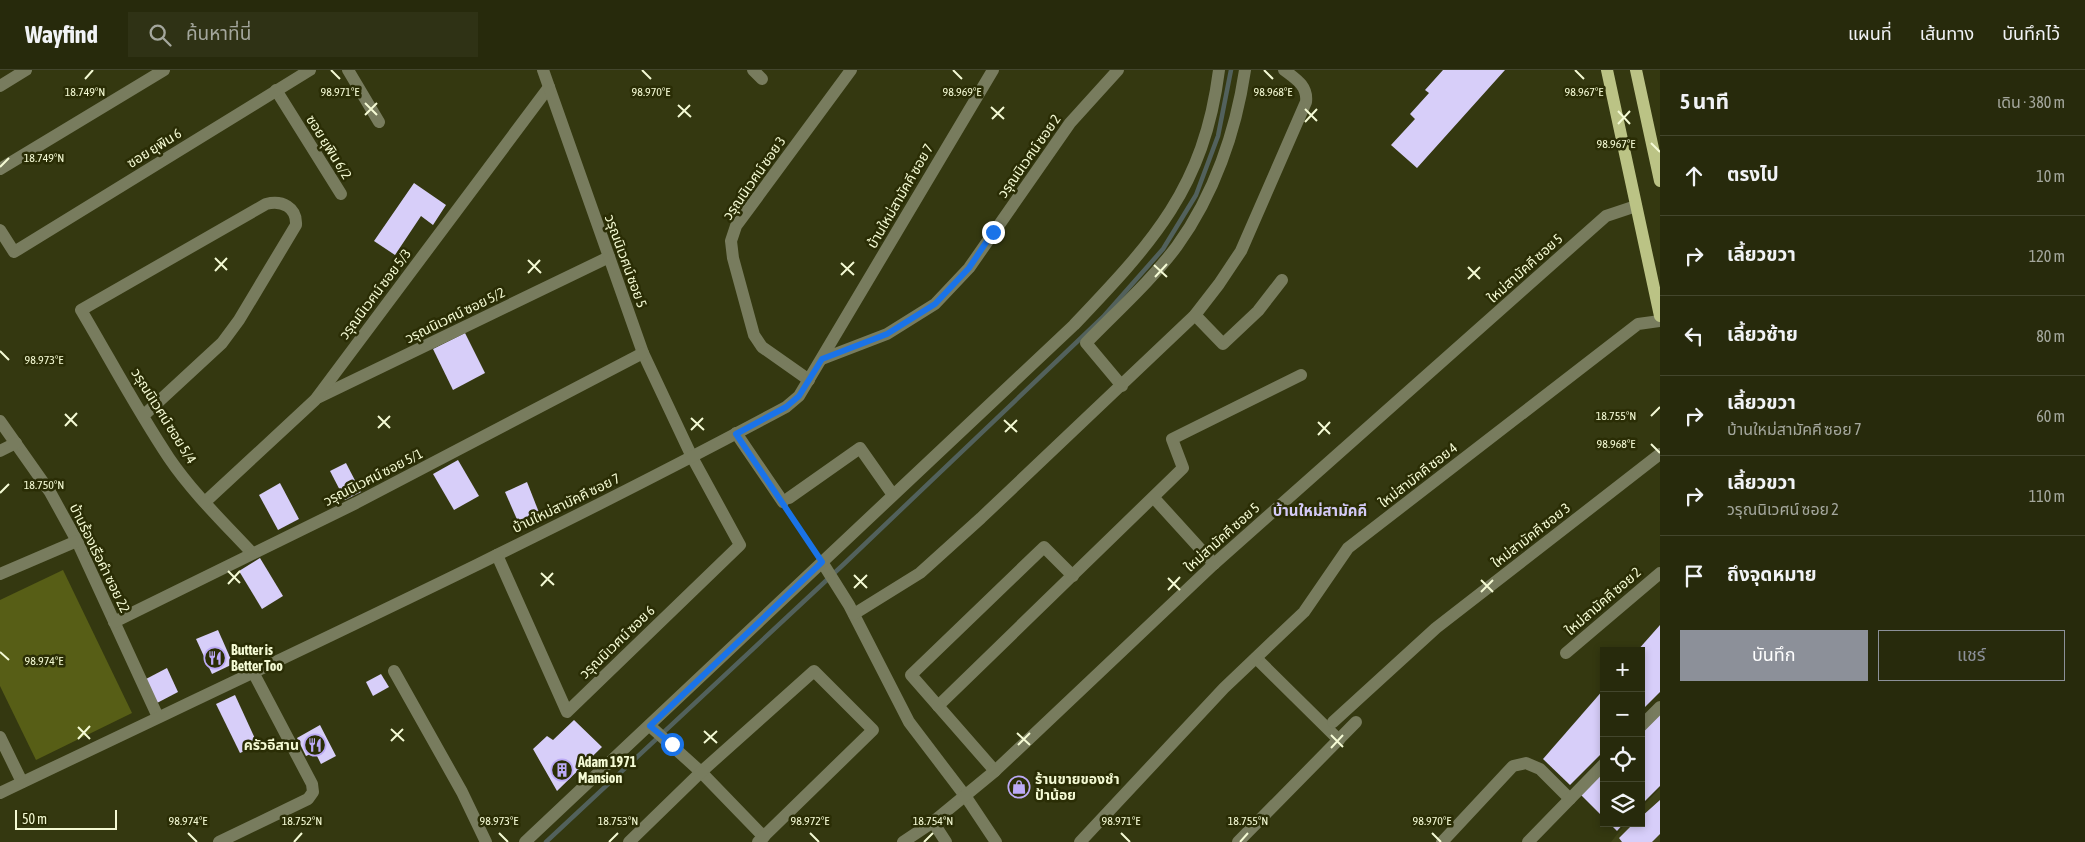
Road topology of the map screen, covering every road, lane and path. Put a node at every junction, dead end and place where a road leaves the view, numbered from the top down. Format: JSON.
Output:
{"nodes":[{"id":1,"x":26,"y":70,"type":"edge"},
{"id":2,"x":164,"y":70,"type":"edge"},
{"id":3,"x":310,"y":70,"type":"edge"},
{"id":4,"x":348,"y":70,"type":"edge"},
{"id":5,"x":543,"y":70,"type":"edge"},
{"id":6,"x":851,"y":70,"type":"edge"},
{"id":7,"x":993,"y":70,"type":"edge"},
{"id":8,"x":1118,"y":70,"type":"edge"},
{"id":9,"x":1219,"y":70,"type":"edge"},
{"id":10,"x":1245,"y":70,"type":"edge"},
{"id":11,"x":1284,"y":70,"type":"edge"},
{"id":12,"x":1607,"y":70,"type":"edge"},
{"id":13,"x":1636,"y":70,"type":"edge"},
{"id":14,"x":0,"y":86,"type":"edge"},
{"id":15,"x":549,"y":87,"type":"junction"},
{"id":16,"x":276,"y":90,"type":"junction"},
{"id":17,"x":379,"y":122,"type":"dead end"},
{"id":18,"x":0,"y":169,"type":"edge"},
{"id":19,"x":1660,"y":181,"type":"edge"},
{"id":20,"x":341,"y":194,"type":"dead end"},
{"id":21,"x":1636,"y":206,"type":"junction"},
{"id":22,"x":0,"y":230,"type":"edge"},
{"id":23,"x":609,"y":257,"type":"junction"},
{"id":24,"x":1282,"y":280,"type":"dead end"},
{"id":25,"x":1195,"y":315,"type":"junction"},
{"id":26,"x":1660,"y":316,"type":"edge"},
{"id":27,"x":1660,"y":321,"type":"edge"},
{"id":28,"x":643,"y":353,"type":"junction"},
{"id":29,"x":822,"y":359,"type":"junction"},
{"id":30,"x":1301,"y":375,"type":"dead end"},
{"id":31,"x":809,"y":380,"type":"junction"},
{"id":32,"x":1122,"y":386,"type":"junction"},
{"id":33,"x":315,"y":400,"type":"junction"},
{"id":34,"x":144,"y":416,"type":"junction"},
{"id":35,"x":0,"y":421,"type":"edge"},
{"id":36,"x":736,"y":434,"type":"junction"},
{"id":37,"x":16,"y":443,"type":"junction"},
{"id":38,"x":0,"y":451,"type":"edge"},
{"id":39,"x":1660,"y":454,"type":"edge"},
{"id":40,"x":692,"y":458,"type":"junction"},
{"id":41,"x":893,"y":495,"type":"junction"},
{"id":42,"x":1154,"y":498,"type":"junction"},
{"id":43,"x":786,"y":500,"type":"junction"},
{"id":44,"x":205,"y":502,"type":"junction"},
{"id":45,"x":76,"y":541,"type":"junction"},
{"id":46,"x":252,"y":553,"type":"junction"},
{"id":47,"x":497,"y":555,"type":"junction"},
{"id":48,"x":1214,"y":564,"type":"junction"},
{"id":49,"x":826,"y":570,"type":"junction"},
{"id":50,"x":1660,"y":573,"type":"edge"},
{"id":51,"x":0,"y":574,"type":"edge"},
{"id":52,"x":1073,"y":576,"type":"junction"},
{"id":53,"x":854,"y":614,"type":"junction"},
{"id":54,"x":114,"y":622,"type":"junction"},
{"id":55,"x":1566,"y":653,"type":"dead end"},
{"id":56,"x":1256,"y":658,"type":"junction"},
{"id":57,"x":394,"y":670,"type":"dead end"},
{"id":58,"x":253,"y":672,"type":"junction"},
{"id":59,"x":938,"y":706,"type":"junction"},
{"id":60,"x":1660,"y":707,"type":"edge"},
{"id":61,"x":158,"y":717,"type":"junction"},
{"id":62,"x":1333,"y":722,"type":"dead end"},
{"id":63,"x":1356,"y":722,"type":"dead end"},
{"id":64,"x":1645,"y":722,"type":"edge"},
{"id":65,"x":650,"y":726,"type":"junction"},
{"id":66,"x":0,"y":737,"type":"edge"},
{"id":67,"x":1339,"y":740,"type":"junction"},
{"id":68,"x":1600,"y":768,"type":"edge"},
{"id":69,"x":702,"y":772,"type":"junction"},
{"id":70,"x":995,"y":772,"type":"junction"},
{"id":71,"x":22,"y":782,"type":"junction"},
{"id":72,"x":0,"y":793,"type":"edge"},
{"id":73,"x":966,"y":797,"type":"junction"},
{"id":74,"x":1570,"y":798,"type":"junction"},
{"id":75,"x":933,"y":822,"type":"junction"},
{"id":76,"x":761,"y":839,"type":"edge"},
{"id":77,"x":219,"y":842,"type":"edge"},
{"id":78,"x":486,"y":842,"type":"edge"},
{"id":79,"x":525,"y":842,"type":"edge"},
{"id":80,"x":629,"y":842,"type":"edge"},
{"id":81,"x":903,"y":842,"type":"edge"},
{"id":82,"x":946,"y":842,"type":"edge"},
{"id":83,"x":996,"y":842,"type":"edge"},
{"id":84,"x":1080,"y":842,"type":"edge"},
{"id":85,"x":1238,"y":842,"type":"edge"},
{"id":86,"x":1442,"y":842,"type":"edge"},
{"id":87,"x":1528,"y":842,"type":"edge"}],
"edges":[{"from":1,"to":14,"type":"street"},
{"from":2,"to":18,"type":"street"},
{"from":3,"to":16,"type":"street","name":"ซอย ยุพิน 6"},
{"from":4,"to":17,"type":"street"},
{"from":5,"to":15,"type":"street","name":"วรุณนิเวศน์ ซอย 5"},
{"from":6,"to":31,"type":"street","name":"วรุณนิเวศน์ ซอย 3"},
{"from":7,"to":29,"type":"street","name":"บ้านใหม่สามัคคี ซอย 7"},
{"from":8,"to":29,"type":"street","name":"วรุณนิเวศน์ ซอย 2"},
{"from":9,"to":41,"type":"street"},
{"from":10,"to":32,"type":"street"},
{"from":11,"to":25,"type":"street"},
{"from":12,"to":21,"type":"main road"},
{"from":13,"to":19,"type":"main road"},
{"from":15,"to":23,"type":"street","name":"วรุณนิเวศน์ ซอย 5"},
{"from":15,"to":33,"type":"street","name":"วรุณนิเวศน์ ซอย 5/3"},
{"from":16,"to":20,"type":"street","name":"ซอย ยุพิน 6/2"},
{"from":16,"to":22,"type":"street","name":"ซอย ยุพิน 6"},
{"from":21,"to":26,"type":"main road"},
{"from":21,"to":48,"type":"street","name":"ใหม่สามัคคี ซอย 5"},
{"from":23,"to":28,"type":"street","name":"วรุณนิเวศน์ ซอย 5"},
{"from":23,"to":33,"type":"street","name":"วรุณนิเวศน์ ซอย 5/2"},
{"from":24,"to":25,"type":"street"},
{"from":25,"to":32,"type":"street"},
{"from":27,"to":56,"type":"street","name":"ใหม่สามัคคี ซอย 4"},
{"from":28,"to":40,"type":"street","name":"วรุณนิเวศน์ ซอย 5"},
{"from":28,"to":46,"type":"street","name":"วรุณนิเวศน์ ซอย 5/1"},
{"from":29,"to":31,"type":"street","name":"บ้านใหม่สามัคคี ซอย 7"},
{"from":30,"to":42,"type":"street"},
{"from":31,"to":36,"type":"street","name":"บ้านใหม่สามัคคี ซอย 7"},
{"from":32,"to":53,"type":"street"},
{"from":33,"to":44,"type":"street","name":"วรุณนิเวศน์ ซอย 5/3"},
{"from":34,"to":34,"type":"street","name":"วรุณนิเวศน์ ซอย 5/4"},
{"from":34,"to":44,"type":"street","name":"วรุณนิเวศน์ ซอย 5/4"},
{"from":35,"to":37,"type":"street","name":"บ้านร้องเรือคำ ซอย 22"},
{"from":36,"to":40,"type":"street","name":"บ้านใหม่สามัคคี ซอย 7"},
{"from":36,"to":43,"type":"street"},
{"from":37,"to":38,"type":"street"},
{"from":37,"to":45,"type":"street","name":"บ้านร้องเรือคำ ซอย 22"},
{"from":39,"to":62,"type":"street","name":"ใหม่สามัคคี ซอย 3"},
{"from":40,"to":47,"type":"street","name":"บ้านใหม่สามัคคี ซอย 7"},
{"from":40,"to":47,"type":"street","name":"วรุณนิเวศน์ ซอย 6"},
{"from":41,"to":43,"type":"street"},
{"from":41,"to":49,"type":"street"},
{"from":42,"to":48,"type":"street"},
{"from":42,"to":52,"type":"street"},
{"from":43,"to":49,"type":"path"},
{"from":44,"to":46,"type":"street","name":"วรุณนิเวศน์ ซอย 5/4"},
{"from":45,"to":51,"type":"street"},
{"from":45,"to":54,"type":"street","name":"บ้านร้องเรือคำ ซอย 22"},
{"from":46,"to":54,"type":"street","name":"วรุณนิเวศน์ ซอย 5/1"},
{"from":47,"to":58,"type":"street","name":"บ้านใหม่สามัคคี ซอย 7"},
{"from":48,"to":70,"type":"street","name":"ใหม่สามัคคี ซอย 5"},
{"from":49,"to":53,"type":"street"},
{"from":49,"to":65,"type":"street"},
{"from":50,"to":55,"type":"street","name":"ใหม่สามัคคี ซอย 2"},
{"from":52,"to":59,"type":"street"},
{"from":52,"to":59,"type":"street"},
{"from":53,"to":73,"type":"street"},
{"from":54,"to":61,"type":"street","name":"บ้านร้องเรือคำ ซอย 22"},
{"from":56,"to":67,"type":"street"},
{"from":56,"to":84,"type":"street","name":"ใหม่สามัคคี ซอย 4"},
{"from":57,"to":78,"type":"street"},
{"from":58,"to":61,"type":"street","name":"บ้านใหม่สามัคคี ซอย 7"},
{"from":58,"to":77,"type":"street"},
{"from":59,"to":70,"type":"street"},
{"from":60,"to":64,"type":"street"},
{"from":61,"to":71,"type":"street","name":"บ้านใหม่สามัคคี ซอย 7"},
{"from":63,"to":67,"type":"street"},
{"from":65,"to":69,"type":"street"},
{"from":65,"to":79,"type":"street"},
{"from":66,"to":71,"type":"street"},
{"from":67,"to":85,"type":"street"},
{"from":68,"to":74,"type":"street"},
{"from":69,"to":76,"type":"street"},
{"from":69,"to":76,"type":"street"},
{"from":69,"to":80,"type":"street"},
{"from":70,"to":73,"type":"street","name":"ใหม่สามัคคี ซอย 5"},
{"from":71,"to":72,"type":"street","name":"บ้านใหม่สามัคคี ซอย 7"},
{"from":73,"to":75,"type":"street","name":"ใหม่สามัคคี ซอย 5"},
{"from":73,"to":83,"type":"street"},
{"from":74,"to":86,"type":"street"},
{"from":74,"to":87,"type":"street"},
{"from":75,"to":81,"type":"street","name":"ใหม่สามัคคี ซอย 5"},
{"from":75,"to":82,"type":"street"}]}
